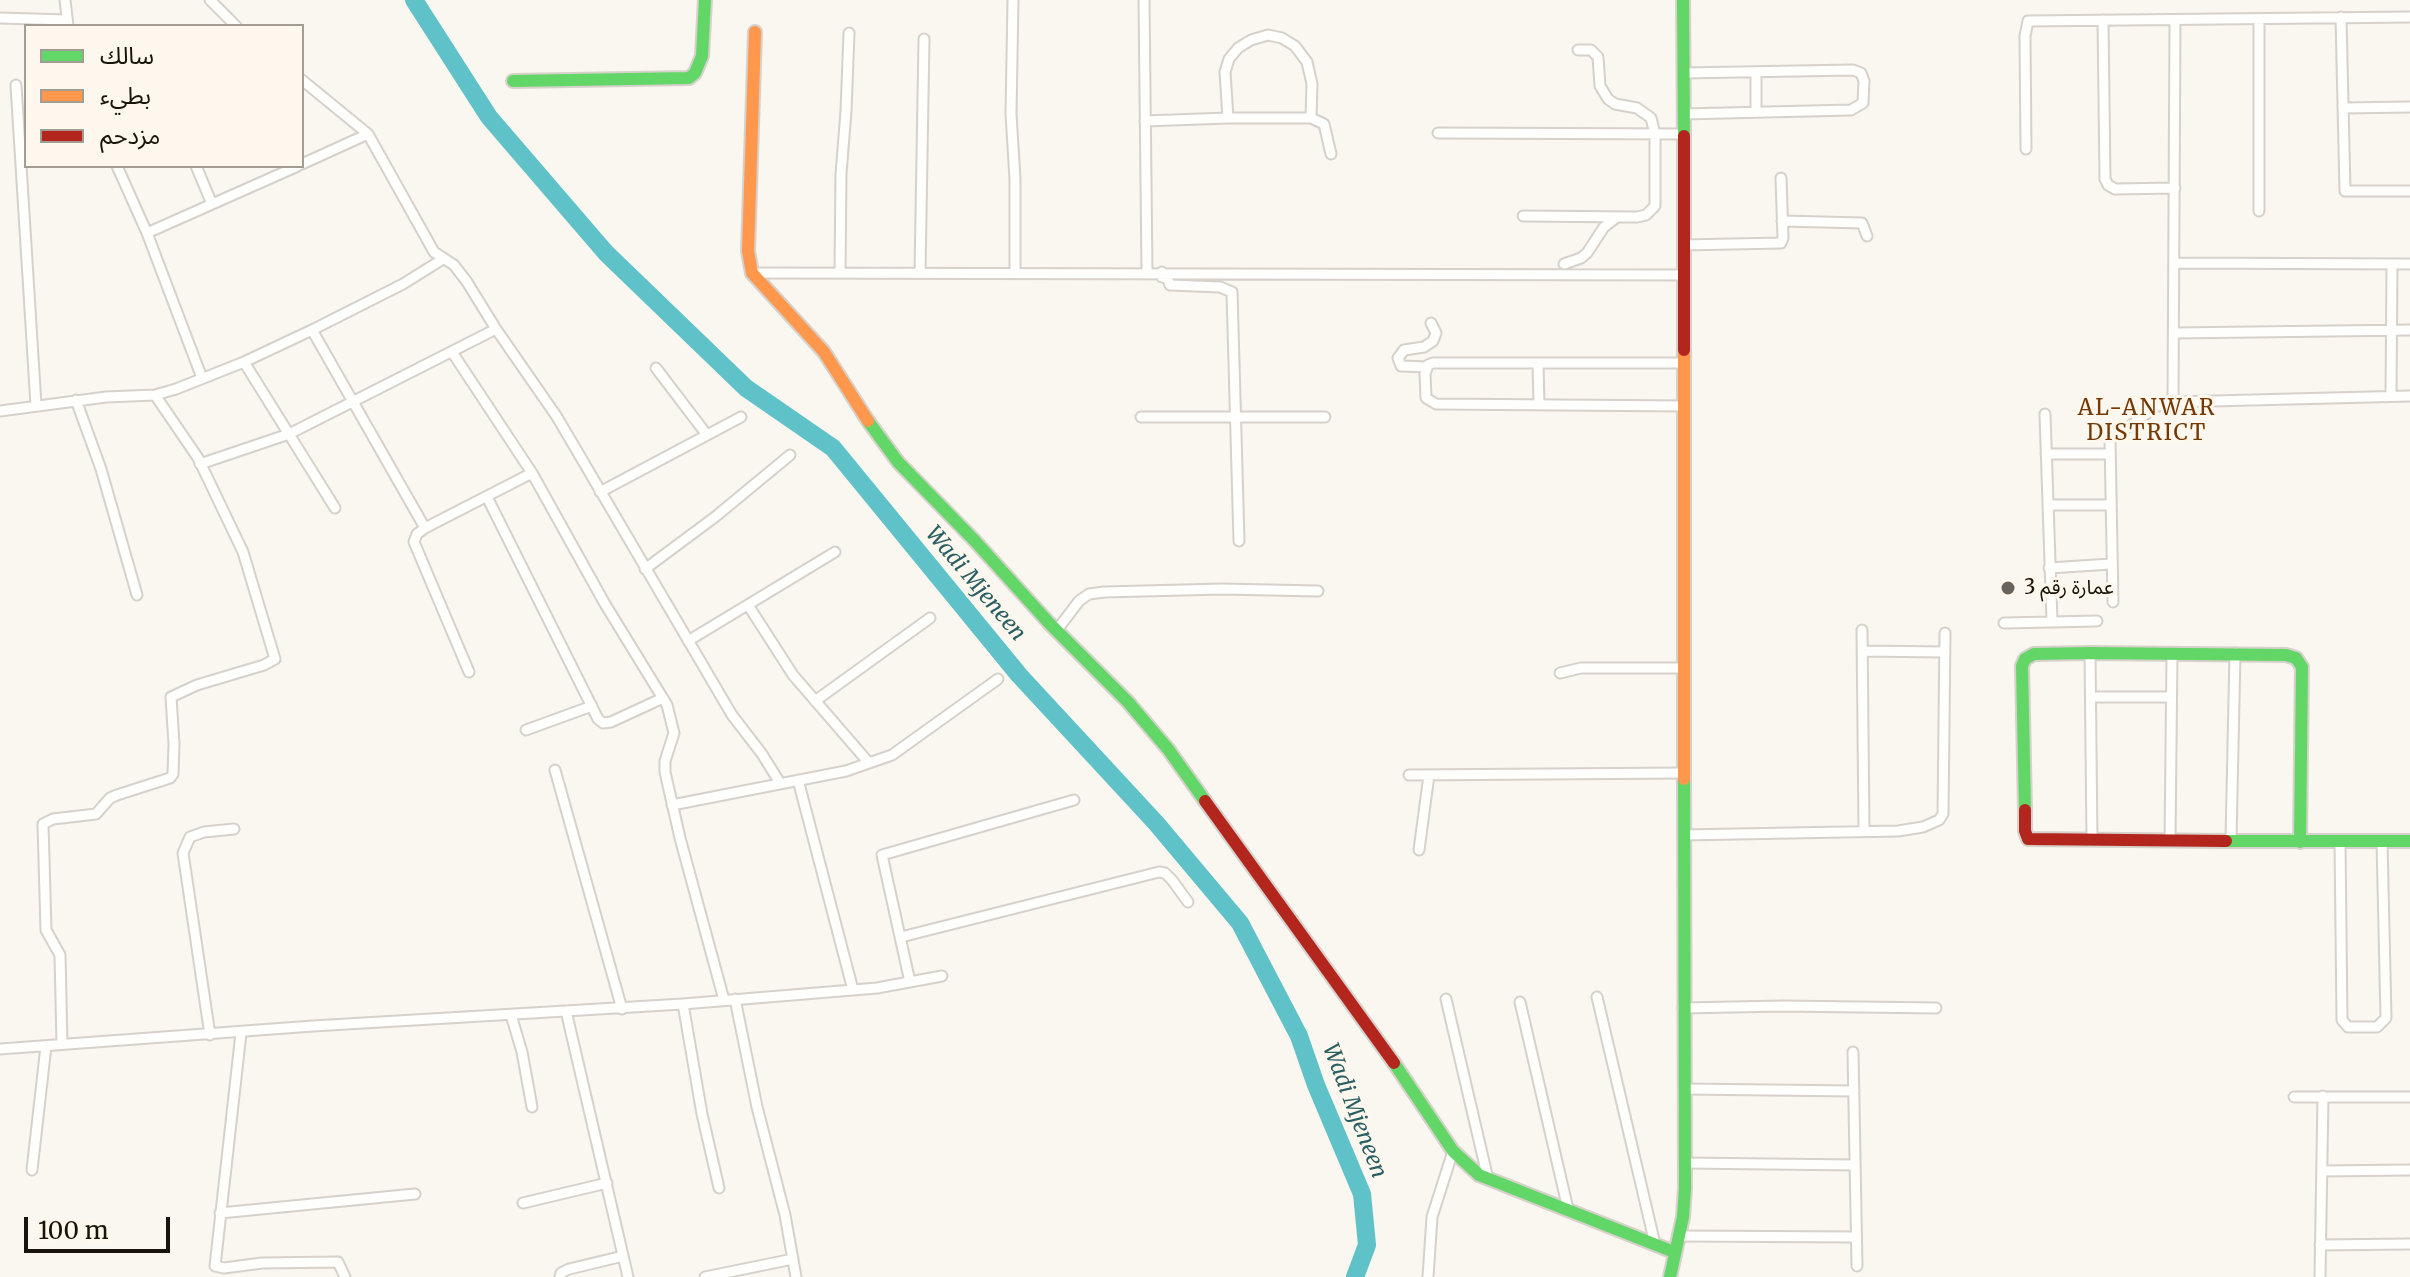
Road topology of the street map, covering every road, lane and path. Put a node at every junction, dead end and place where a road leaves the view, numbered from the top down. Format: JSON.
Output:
{"nodes":[{"id":1,"x":65,"y":0,"type":"edge"},
{"id":2,"x":210,"y":0,"type":"edge"},
{"id":3,"x":705,"y":0,"type":"edge"},
{"id":4,"x":1013,"y":0,"type":"edge"},
{"id":5,"x":1144,"y":0,"type":"edge"},
{"id":6,"x":1683,"y":0,"type":"edge"},
{"id":7,"x":2341,"y":17,"type":"junction"},
{"id":8,"x":2410,"y":17,"type":"edge"},
{"id":9,"x":0,"y":18,"type":"edge"},
{"id":10,"x":2259,"y":19,"type":"junction"},
{"id":11,"x":2103,"y":20,"type":"junction"},
{"id":12,"x":2175,"y":20,"type":"junction"},
{"id":13,"x":67,"y":23,"type":"edge"},
{"id":14,"x":234,"y":24,"type":"edge"},
{"id":15,"x":755,"y":32,"type":"dead end"},
{"id":16,"x":849,"y":33,"type":"dead end"},
{"id":17,"x":924,"y":39,"type":"dead end"},
{"id":18,"x":1578,"y":50,"type":"dead end"},
{"id":19,"x":1756,"y":72,"type":"junction"},
{"id":20,"x":1683,"y":73,"type":"junction"},
{"id":21,"x":513,"y":81,"type":"dead end"},
{"id":22,"x":304,"y":82,"type":"edge"},
{"id":23,"x":16,"y":85,"type":"dead end"},
{"id":24,"x":2410,"y":107,"type":"edge"},
{"id":25,"x":2343,"y":108,"type":"junction"},
{"id":26,"x":1756,"y":111,"type":"junction"},
{"id":27,"x":1683,"y":114,"type":"junction"},
{"id":28,"x":1228,"y":118,"type":"junction"},
{"id":29,"x":1311,"y":118,"type":"junction"},
{"id":30,"x":1145,"y":121,"type":"junction"},
{"id":31,"x":1438,"y":133,"type":"dead end"},
{"id":32,"x":368,"y":134,"type":"junction"},
{"id":33,"x":1655,"y":134,"type":"junction"},
{"id":34,"x":1683,"y":134,"type":"junction"},
{"id":35,"x":2026,"y":149,"type":"dead end"},
{"id":36,"x":1331,"y":154,"type":"dead end"},
{"id":37,"x":304,"y":163,"type":"edge"},
{"id":38,"x":118,"y":168,"type":"edge"},
{"id":39,"x":197,"y":168,"type":"edge"},
{"id":40,"x":293,"y":168,"type":"edge"},
{"id":41,"x":1781,"y":178,"type":"dead end"},
{"id":42,"x":2175,"y":188,"type":"junction"},
{"id":43,"x":2410,"y":191,"type":"edge"},
{"id":44,"x":212,"y":204,"type":"junction"},
{"id":45,"x":2259,"y":211,"type":"dead end"},
{"id":46,"x":1523,"y":216,"type":"dead end"},
{"id":47,"x":1617,"y":217,"type":"junction"},
{"id":48,"x":1782,"y":221,"type":"junction"},
{"id":49,"x":147,"y":233,"type":"junction"},
{"id":50,"x":1867,"y":236,"type":"dead end"},
{"id":51,"x":1683,"y":245,"type":"junction"},
{"id":52,"x":443,"y":259,"type":"junction"},
{"id":53,"x":2174,"y":263,"type":"junction"},
{"id":54,"x":1564,"y":264,"type":"dead end"},
{"id":55,"x":2392,"y":264,"type":"junction"},
{"id":56,"x":2410,"y":264,"type":"edge"},
{"id":57,"x":1147,"y":272,"type":"junction"},
{"id":58,"x":1162,"y":272,"type":"junction"},
{"id":59,"x":752,"y":273,"type":"junction"},
{"id":60,"x":840,"y":273,"type":"junction"},
{"id":61,"x":920,"y":273,"type":"junction"},
{"id":62,"x":1015,"y":273,"type":"junction"},
{"id":63,"x":1683,"y":275,"type":"junction"},
{"id":64,"x":1431,"y":323,"type":"dead end"},
{"id":65,"x":496,"y":329,"type":"junction"},
{"id":66,"x":312,"y":330,"type":"junction"},
{"id":67,"x":2392,"y":330,"type":"junction"},
{"id":68,"x":2410,"y":330,"type":"edge"},
{"id":69,"x":2174,"y":333,"type":"junction"},
{"id":70,"x":452,"y":352,"type":"junction"},
{"id":71,"x":244,"y":362,"type":"junction"},
{"id":72,"x":1538,"y":363,"type":"junction"},
{"id":73,"x":1684,"y":363,"type":"junction"},
{"id":74,"x":1427,"y":367,"type":"junction"},
{"id":75,"x":656,"y":368,"type":"dead end"},
{"id":76,"x":202,"y":378,"type":"junction"},
{"id":77,"x":155,"y":395,"type":"junction"},
{"id":78,"x":2391,"y":396,"type":"junction"},
{"id":79,"x":2410,"y":396,"type":"edge"},
{"id":80,"x":76,"y":400,"type":"junction"},
{"id":81,"x":353,"y":401,"type":"junction"},
{"id":82,"x":2173,"y":402,"type":"junction"},
{"id":83,"x":36,"y":405,"type":"junction"},
{"id":84,"x":1539,"y":405,"type":"junction"},
{"id":85,"x":1685,"y":406,"type":"junction"},
{"id":86,"x":0,"y":411,"type":"edge"},
{"id":87,"x":2045,"y":414,"type":"dead end"},
{"id":88,"x":1236,"y":416,"type":"junction"},
{"id":89,"x":741,"y":417,"type":"dead end"},
{"id":90,"x":1141,"y":417,"type":"dead end"},
{"id":91,"x":1325,"y":417,"type":"dead end"},
{"id":92,"x":289,"y":434,"type":"junction"},
{"id":93,"x":707,"y":435,"type":"junction"},
{"id":94,"x":2046,"y":454,"type":"junction"},
{"id":95,"x":2110,"y":454,"type":"junction"},
{"id":96,"x":790,"y":455,"type":"dead end"},
{"id":97,"x":200,"y":464,"type":"junction"},
{"id":98,"x":532,"y":473,"type":"junction"},
{"id":99,"x":600,"y":492,"type":"junction"},
{"id":100,"x":487,"y":497,"type":"junction"},
{"id":101,"x":2048,"y":505,"type":"junction"},
{"id":102,"x":2110,"y":505,"type":"junction"},
{"id":103,"x":335,"y":508,"type":"dead end"},
{"id":104,"x":425,"y":528,"type":"junction"},
{"id":105,"x":1239,"y":541,"type":"dead end"},
{"id":106,"x":835,"y":552,"type":"dead end"},
{"id":107,"x":2111,"y":564,"type":"junction"},
{"id":108,"x":2049,"y":568,"type":"junction"},
{"id":109,"x":645,"y":569,"type":"junction"},
{"id":110,"x":1318,"y":591,"type":"dead end"},
{"id":111,"x":137,"y":595,"type":"dead end"},
{"id":112,"x":2113,"y":602,"type":"dead end"},
{"id":113,"x":748,"y":605,"type":"junction"},
{"id":114,"x":930,"y":618,"type":"dead end"},
{"id":115,"x":2052,"y":621,"type":"junction"},
{"id":116,"x":2097,"y":621,"type":"dead end"},
{"id":117,"x":2004,"y":623,"type":"dead end"},
{"id":118,"x":1057,"y":630,"type":"junction"},
{"id":119,"x":1862,"y":630,"type":"dead end"},
{"id":120,"x":1945,"y":633,"type":"dead end"},
{"id":121,"x":688,"y":641,"type":"junction"},
{"id":122,"x":1862,"y":651,"type":"junction"},
{"id":123,"x":1945,"y":652,"type":"junction"},
{"id":124,"x":2090,"y":653,"type":"junction"},
{"id":125,"x":2235,"y":653,"type":"junction"},
{"id":126,"x":2172,"y":654,"type":"junction"},
{"id":127,"x":1684,"y":668,"type":"junction"},
{"id":128,"x":469,"y":672,"type":"dead end"},
{"id":129,"x":1560,"y":673,"type":"dead end"},
{"id":130,"x":998,"y":679,"type":"dead end"},
{"id":131,"x":2091,"y":697,"type":"junction"},
{"id":132,"x":2171,"y":697,"type":"junction"},
{"id":133,"x":663,"y":698,"type":"junction"},
{"id":134,"x":815,"y":701,"type":"junction"},
{"id":135,"x":592,"y":706,"type":"junction"},
{"id":136,"x":526,"y":730,"type":"dead end"},
{"id":137,"x":869,"y":763,"type":"junction"},
{"id":138,"x":555,"y":770,"type":"dead end"},
{"id":139,"x":1683,"y":773,"type":"junction"},
{"id":140,"x":1409,"y":775,"type":"dead end"},
{"id":141,"x":1429,"y":775,"type":"junction"},
{"id":142,"x":798,"y":780,"type":"junction"},
{"id":143,"x":780,"y":783,"type":"junction"},
{"id":144,"x":1074,"y":800,"type":"dead end"},
{"id":145,"x":672,"y":805,"type":"junction"},
{"id":146,"x":234,"y":829,"type":"dead end"},
{"id":147,"x":1864,"y":831,"type":"junction"},
{"id":148,"x":1683,"y":835,"type":"junction"},
{"id":149,"x":2092,"y":840,"type":"junction"},
{"id":150,"x":2170,"y":840,"type":"junction"},
{"id":151,"x":2231,"y":840,"type":"junction"},
{"id":152,"x":2382,"y":841,"type":"junction"},
{"id":153,"x":2410,"y":841,"type":"edge"},
{"id":154,"x":2300,"y":842,"type":"junction"},
{"id":155,"x":2340,"y":842,"type":"junction"},
{"id":156,"x":1419,"y":850,"type":"dead end"},
{"id":157,"x":1188,"y":902,"type":"dead end"},
{"id":158,"x":901,"y":937,"type":"junction"},
{"id":159,"x":942,"y":976,"type":"dead end"},
{"id":160,"x":910,"y":982,"type":"junction"},
{"id":161,"x":853,"y":990,"type":"junction"},
{"id":162,"x":1597,"y":997,"type":"dead end"},
{"id":163,"x":729,"y":999,"type":"junction"},
{"id":164,"x":1446,"y":999,"type":"dead end"},
{"id":165,"x":1520,"y":1002,"type":"dead end"},
{"id":166,"x":683,"y":1004,"type":"junction"},
{"id":167,"x":1683,"y":1008,"type":"junction"},
{"id":168,"x":1936,"y":1008,"type":"dead end"},
{"id":169,"x":622,"y":1009,"type":"junction"},
{"id":170,"x":566,"y":1011,"type":"junction"},
{"id":171,"x":511,"y":1015,"type":"junction"},
{"id":172,"x":241,"y":1033,"type":"junction"},
{"id":173,"x":210,"y":1035,"type":"junction"},
{"id":174,"x":62,"y":1044,"type":"junction"},
{"id":175,"x":46,"y":1046,"type":"junction"},
{"id":176,"x":0,"y":1049,"type":"edge"},
{"id":177,"x":1853,"y":1052,"type":"dead end"},
{"id":178,"x":1685,"y":1089,"type":"junction"},
{"id":179,"x":1854,"y":1091,"type":"junction"},
{"id":180,"x":2323,"y":1096,"type":"junction"},
{"id":181,"x":2294,"y":1097,"type":"dead end"},
{"id":182,"x":2410,"y":1097,"type":"edge"},
{"id":183,"x":532,"y":1107,"type":"dead end"},
{"id":184,"x":1453,"y":1151,"type":"junction"},
{"id":185,"x":1685,"y":1163,"type":"junction"},
{"id":186,"x":1855,"y":1165,"type":"junction"},
{"id":187,"x":32,"y":1170,"type":"dead end"},
{"id":188,"x":2410,"y":1170,"type":"edge"},
{"id":189,"x":2322,"y":1171,"type":"junction"},
{"id":190,"x":1488,"y":1179,"type":"junction"},
{"id":191,"x":607,"y":1183,"type":"junction"},
{"id":192,"x":719,"y":1188,"type":"dead end"},
{"id":193,"x":415,"y":1194,"type":"dead end"},
{"id":194,"x":523,"y":1203,"type":"dead end"},
{"id":195,"x":1568,"y":1209,"type":"junction"},
{"id":196,"x":220,"y":1213,"type":"junction"},
{"id":197,"x":1678,"y":1236,"type":"junction"},
{"id":198,"x":1856,"y":1237,"type":"junction"},
{"id":199,"x":1655,"y":1244,"type":"junction"},
{"id":200,"x":2410,"y":1244,"type":"edge"},
{"id":201,"x":2320,"y":1245,"type":"junction"},
{"id":202,"x":1674,"y":1252,"type":"junction"},
{"id":203,"x":623,"y":1256,"type":"junction"},
{"id":204,"x":793,"y":1259,"type":"junction"},
{"id":205,"x":1857,"y":1266,"type":"dead end"},
{"id":206,"x":345,"y":1277,"type":"edge"},
{"id":207,"x":560,"y":1277,"type":"edge"},
{"id":208,"x":628,"y":1277,"type":"edge"},
{"id":209,"x":705,"y":1277,"type":"edge"},
{"id":210,"x":796,"y":1277,"type":"edge"},
{"id":211,"x":1428,"y":1277,"type":"edge"},
{"id":212,"x":1670,"y":1277,"type":"edge"},
{"id":213,"x":2320,"y":1277,"type":"edge"}],
"edges":[{"from":1,"to":13,"type":"street"},
{"from":2,"to":14,"type":"street"},
{"from":3,"to":21,"type":"street"},
{"from":4,"to":62,"type":"street"},
{"from":5,"to":30,"type":"street"},
{"from":6,"to":20,"type":"street"},
{"from":7,"to":8,"type":"street"},
{"from":7,"to":10,"type":"street"},
{"from":7,"to":25,"type":"street"},
{"from":9,"to":13,"type":"street"},
{"from":10,"to":12,"type":"street"},
{"from":10,"to":45,"type":"street"},
{"from":11,"to":12,"type":"street"},
{"from":11,"to":35,"type":"street"},
{"from":11,"to":42,"type":"street"},
{"from":12,"to":42,"type":"street"},
{"from":15,"to":59,"type":"street"},
{"from":16,"to":60,"type":"street"},
{"from":17,"to":61,"type":"street"},
{"from":18,"to":33,"type":"street"},
{"from":19,"to":20,"type":"street"},
{"from":19,"to":26,"type":"street"},
{"from":19,"to":26,"type":"street"},
{"from":20,"to":27,"type":"street"},
{"from":22,"to":32,"type":"street"},
{"from":23,"to":83,"type":"street"},
{"from":24,"to":25,"type":"street"},
{"from":25,"to":43,"type":"street"},
{"from":26,"to":27,"type":"street"},
{"from":27,"to":34,"type":"street"},
{"from":28,"to":29,"type":"street"},
{"from":28,"to":29,"type":"street"},
{"from":28,"to":30,"type":"street"},
{"from":29,"to":36,"type":"street"},
{"from":30,"to":57,"type":"street"},
{"from":31,"to":33,"type":"street"},
{"from":32,"to":37,"type":"street"},
{"from":32,"to":52,"type":"street"},
{"from":33,"to":34,"type":"street"},
{"from":33,"to":47,"type":"street"},
{"from":34,"to":51,"type":"street"},
{"from":38,"to":49,"type":"street"},
{"from":39,"to":44,"type":"street"},
{"from":40,"to":44,"type":"street"},
{"from":41,"to":48,"type":"street"},
{"from":42,"to":53,"type":"street"},
{"from":44,"to":49,"type":"street"},
{"from":46,"to":47,"type":"street"},
{"from":47,"to":54,"type":"street"},
{"from":48,"to":50,"type":"street"},
{"from":48,"to":51,"type":"street"},
{"from":49,"to":76,"type":"street"},
{"from":51,"to":63,"type":"street"},
{"from":52,"to":65,"type":"street"},
{"from":52,"to":66,"type":"street"},
{"from":53,"to":55,"type":"street"},
{"from":53,"to":69,"type":"street"},
{"from":55,"to":56,"type":"street"},
{"from":55,"to":67,"type":"street"},
{"from":57,"to":58,"type":"street"},
{"from":57,"to":62,"type":"street"},
{"from":58,"to":63,"type":"street"},
{"from":58,"to":88,"type":"street"},
{"from":59,"to":60,"type":"street"},
{"from":59,"to":118,"type":"street"},
{"from":60,"to":61,"type":"street"},
{"from":61,"to":62,"type":"street"},
{"from":63,"to":73,"type":"street"},
{"from":64,"to":74,"type":"street"},
{"from":65,"to":70,"type":"street"},
{"from":65,"to":99,"type":"street"},
{"from":66,"to":71,"type":"street"},
{"from":66,"to":81,"type":"street"},
{"from":67,"to":68,"type":"street"},
{"from":67,"to":69,"type":"street"},
{"from":67,"to":78,"type":"street"},
{"from":69,"to":82,"type":"street"},
{"from":70,"to":81,"type":"street"},
{"from":70,"to":98,"type":"street"},
{"from":71,"to":76,"type":"street"},
{"from":71,"to":92,"type":"street"},
{"from":72,"to":73,"type":"street"},
{"from":72,"to":74,"type":"street"},
{"from":72,"to":84,"type":"street"},
{"from":73,"to":85,"type":"street"},
{"from":74,"to":84,"type":"street"},
{"from":75,"to":93,"type":"street"},
{"from":76,"to":77,"type":"street"},
{"from":77,"to":80,"type":"street"},
{"from":77,"to":97,"type":"street"},
{"from":78,"to":79,"type":"street"},
{"from":78,"to":82,"type":"street"},
{"from":80,"to":83,"type":"street"},
{"from":80,"to":111,"type":"street"},
{"from":81,"to":92,"type":"street"},
{"from":81,"to":104,"type":"street"},
{"from":82,"to":95,"type":"street"},
{"from":83,"to":86,"type":"street"},
{"from":84,"to":85,"type":"street"},
{"from":85,"to":127,"type":"street"},
{"from":87,"to":94,"type":"street"},
{"from":88,"to":90,"type":"street"},
{"from":88,"to":91,"type":"street"},
{"from":88,"to":105,"type":"street"},
{"from":89,"to":93,"type":"street"},
{"from":92,"to":97,"type":"street"},
{"from":92,"to":103,"type":"street"},
{"from":93,"to":99,"type":"street"},
{"from":94,"to":95,"type":"street"},
{"from":94,"to":101,"type":"street"},
{"from":95,"to":102,"type":"street"},
{"from":96,"to":109,"type":"street"},
{"from":97,"to":174,"type":"street"},
{"from":98,"to":100,"type":"street"},
{"from":98,"to":133,"type":"street"},
{"from":99,"to":109,"type":"street"},
{"from":100,"to":104,"type":"street"},
{"from":100,"to":135,"type":"street"},
{"from":101,"to":102,"type":"street"},
{"from":101,"to":108,"type":"street"},
{"from":102,"to":107,"type":"street"},
{"from":104,"to":128,"type":"street"},
{"from":106,"to":113,"type":"street"},
{"from":107,"to":108,"type":"street"},
{"from":107,"to":112,"type":"street"},
{"from":108,"to":115,"type":"street"},
{"from":109,"to":121,"type":"street"},
{"from":110,"to":118,"type":"street"},
{"from":113,"to":121,"type":"street"},
{"from":113,"to":134,"type":"street"},
{"from":114,"to":134,"type":"street"},
{"from":115,"to":116,"type":"street"},
{"from":115,"to":117,"type":"street"},
{"from":118,"to":184,"type":"street"},
{"from":119,"to":122,"type":"street"},
{"from":120,"to":123,"type":"street"},
{"from":121,"to":143,"type":"street"},
{"from":122,"to":123,"type":"street"},
{"from":122,"to":147,"type":"street"},
{"from":123,"to":147,"type":"street"},
{"from":124,"to":126,"type":"street"},
{"from":124,"to":131,"type":"street"},
{"from":124,"to":149,"type":"street"},
{"from":125,"to":126,"type":"street"},
{"from":125,"to":151,"type":"street"},
{"from":125,"to":154,"type":"street"},
{"from":126,"to":132,"type":"street"},
{"from":127,"to":129,"type":"street"},
{"from":127,"to":139,"type":"street"},
{"from":130,"to":137,"type":"street"},
{"from":131,"to":132,"type":"street"},
{"from":131,"to":149,"type":"street"},
{"from":132,"to":150,"type":"street"},
{"from":133,"to":135,"type":"street"},
{"from":133,"to":145,"type":"street"},
{"from":134,"to":137,"type":"street"},
{"from":135,"to":136,"type":"street"},
{"from":137,"to":142,"type":"street"},
{"from":138,"to":169,"type":"street"},
{"from":139,"to":141,"type":"street"},
{"from":139,"to":148,"type":"street"},
{"from":140,"to":141,"type":"street"},
{"from":141,"to":156,"type":"street"},
{"from":142,"to":143,"type":"street"},
{"from":142,"to":161,"type":"street"},
{"from":143,"to":145,"type":"street"},
{"from":144,"to":158,"type":"street"},
{"from":145,"to":163,"type":"street"},
{"from":146,"to":173,"type":"street"},
{"from":147,"to":148,"type":"street"},
{"from":148,"to":167,"type":"street"},
{"from":149,"to":150,"type":"street"},
{"from":150,"to":151,"type":"street"},
{"from":151,"to":154,"type":"street"},
{"from":152,"to":153,"type":"street"},
{"from":152,"to":155,"type":"street"},
{"from":152,"to":155,"type":"street"},
{"from":154,"to":155,"type":"street"},
{"from":157,"to":158,"type":"street"},
{"from":158,"to":160,"type":"street"},
{"from":159,"to":160,"type":"street"},
{"from":160,"to":161,"type":"street"},
{"from":161,"to":163,"type":"street"},
{"from":162,"to":199,"type":"street"},
{"from":163,"to":166,"type":"street"},
{"from":163,"to":204,"type":"street"},
{"from":164,"to":190,"type":"street"},
{"from":165,"to":195,"type":"street"},
{"from":166,"to":169,"type":"street"},
{"from":166,"to":192,"type":"street"},
{"from":167,"to":168,"type":"street"},
{"from":167,"to":178,"type":"street"},
{"from":169,"to":170,"type":"street"},
{"from":170,"to":171,"type":"street"},
{"from":170,"to":191,"type":"street"},
{"from":171,"to":172,"type":"street"},
{"from":171,"to":183,"type":"street"},
{"from":172,"to":173,"type":"street"},
{"from":172,"to":196,"type":"street"},
{"from":173,"to":174,"type":"street"},
{"from":174,"to":175,"type":"street"},
{"from":175,"to":176,"type":"street"},
{"from":175,"to":187,"type":"street"},
{"from":177,"to":179,"type":"street"},
{"from":178,"to":179,"type":"street"},
{"from":178,"to":185,"type":"street"},
{"from":179,"to":186,"type":"street"},
{"from":180,"to":181,"type":"street"},
{"from":180,"to":182,"type":"street"},
{"from":180,"to":189,"type":"street"},
{"from":184,"to":190,"type":"street"},
{"from":184,"to":211,"type":"street"},
{"from":185,"to":186,"type":"street"},
{"from":185,"to":197,"type":"street"},
{"from":186,"to":198,"type":"street"},
{"from":188,"to":189,"type":"street"},
{"from":189,"to":201,"type":"street"},
{"from":190,"to":195,"type":"street"},
{"from":191,"to":194,"type":"street"},
{"from":191,"to":203,"type":"street"},
{"from":193,"to":196,"type":"street"},
{"from":195,"to":199,"type":"street"},
{"from":196,"to":206,"type":"street"},
{"from":197,"to":198,"type":"street"},
{"from":197,"to":202,"type":"street"},
{"from":198,"to":205,"type":"street"},
{"from":199,"to":202,"type":"street"},
{"from":200,"to":201,"type":"street"},
{"from":201,"to":213,"type":"street"},
{"from":202,"to":212,"type":"street"},
{"from":203,"to":207,"type":"street"},
{"from":203,"to":208,"type":"street"},
{"from":204,"to":209,"type":"street"},
{"from":204,"to":210,"type":"street"}]}
